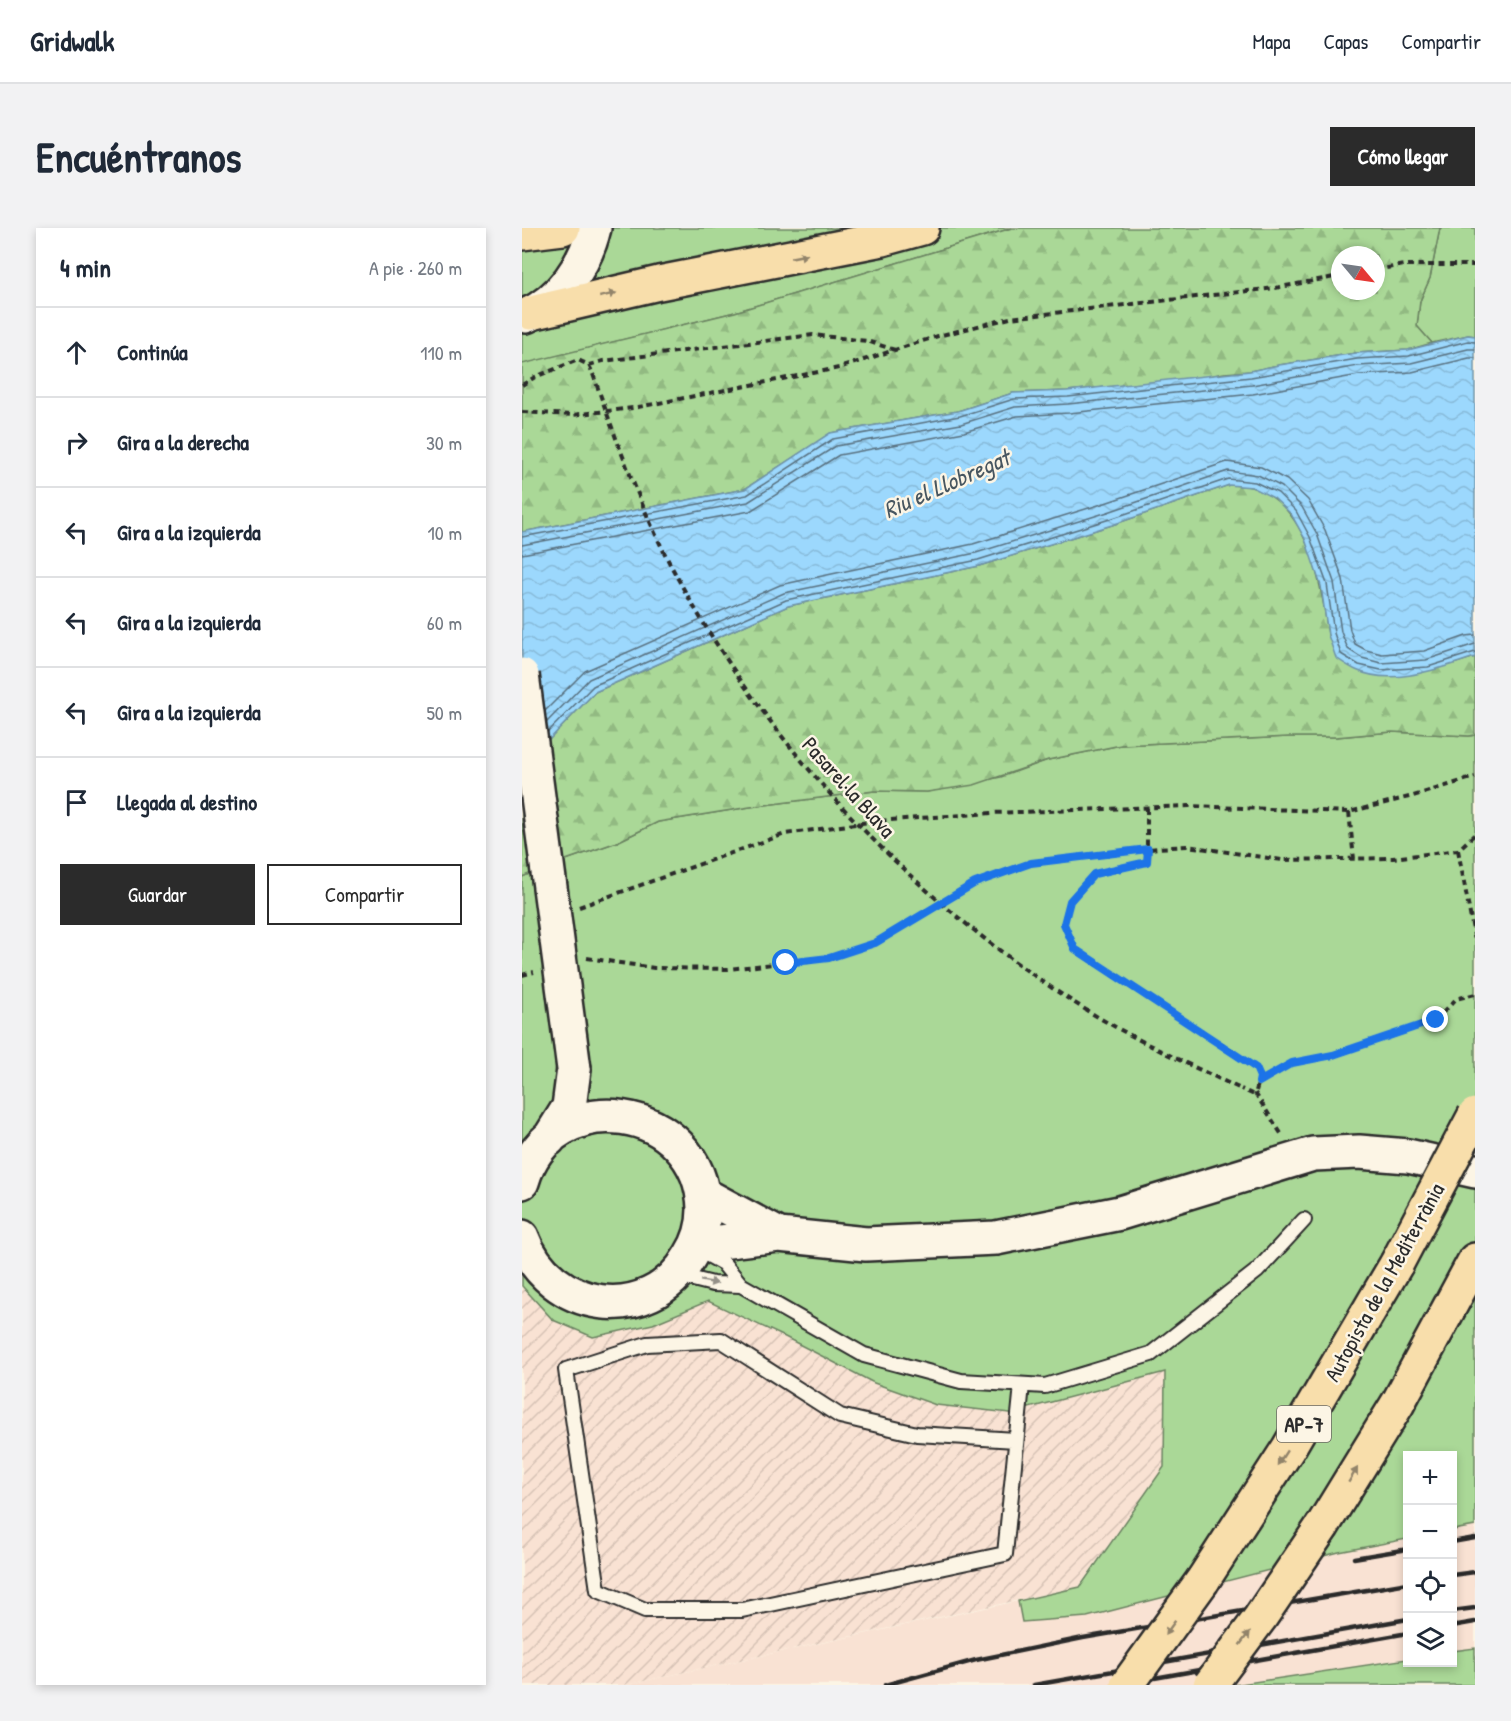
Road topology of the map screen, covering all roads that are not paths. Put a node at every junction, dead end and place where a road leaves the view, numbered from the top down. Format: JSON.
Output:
{"nodes":[{"id":1,"x":563,"y":228,"type":"edge"},
{"id":2,"x":594,"y":228,"type":"edge"},
{"id":3,"x":922,"y":228,"type":"edge"},
{"id":4,"x":522,"y":233,"type":"edge"},
{"id":5,"x":526,"y":316,"type":"edge"},
{"id":6,"x":522,"y":675,"type":"edge"},
{"id":7,"x":574,"y":1069,"type":"junction"},
{"id":8,"x":1475,"y":1115,"type":"edge"},
{"id":9,"x":609,"y":1116,"type":"junction"},
{"id":10,"x":531,"y":1159,"type":"edge"},
{"id":11,"x":1475,"y":1171,"type":"edge"},
{"id":12,"x":703,"y":1194,"type":"junction"},
{"id":13,"x":1304,"y":1220,"type":"dead end"},
{"id":14,"x":778,"y":1235,"type":"junction"},
{"id":15,"x":522,"y":1238,"type":"edge"},
{"id":16,"x":696,"y":1247,"type":"junction"},
{"id":17,"x":1475,"y":1260,"type":"edge"},
{"id":18,"x":676,"y":1275,"type":"junction"},
{"id":19,"x":741,"y":1285,"type":"junction"},
{"id":20,"x":1022,"y":1385,"type":"junction"},
{"id":21,"x":1016,"y":1440,"type":"junction"},
{"id":22,"x":1127,"y":1685,"type":"edge"},
{"id":23,"x":1210,"y":1685,"type":"edge"}],
"edges":[{"from":1,"to":4,"type":"highway"},
{"from":2,"to":5,"type":"street"},
{"from":5,"to":3,"type":"highway","one_way":true},
{"from":6,"to":7,"type":"street","bridge":true},
{"from":7,"to":9,"type":"street"},
{"from":7,"to":10,"type":"street"},
{"from":8,"to":22,"type":"highway","name":"Autopista de la Mediterrània","number":"AP-7","one_way":true,"bridge":true},
{"from":9,"to":10,"type":"street"},
{"from":9,"to":12,"type":"street"},
{"from":11,"to":14,"type":"street"},
{"from":12,"to":14,"type":"street"},
{"from":12,"to":16,"type":"street"},
{"from":13,"to":20,"type":"lane"},
{"from":14,"to":16,"type":"street"},
{"from":15,"to":18,"type":"street"},
{"from":16,"to":18,"type":"street"},
{"from":16,"to":19,"type":"lane"},
{"from":23,"to":17,"type":"highway","one_way":true,"bridge":true},
{"from":18,"to":19,"type":"lane","one_way":true},
{"from":19,"to":20,"type":"lane"},
{"from":20,"to":21,"type":"lane"},
{"from":21,"to":21,"type":"lane"}]}
